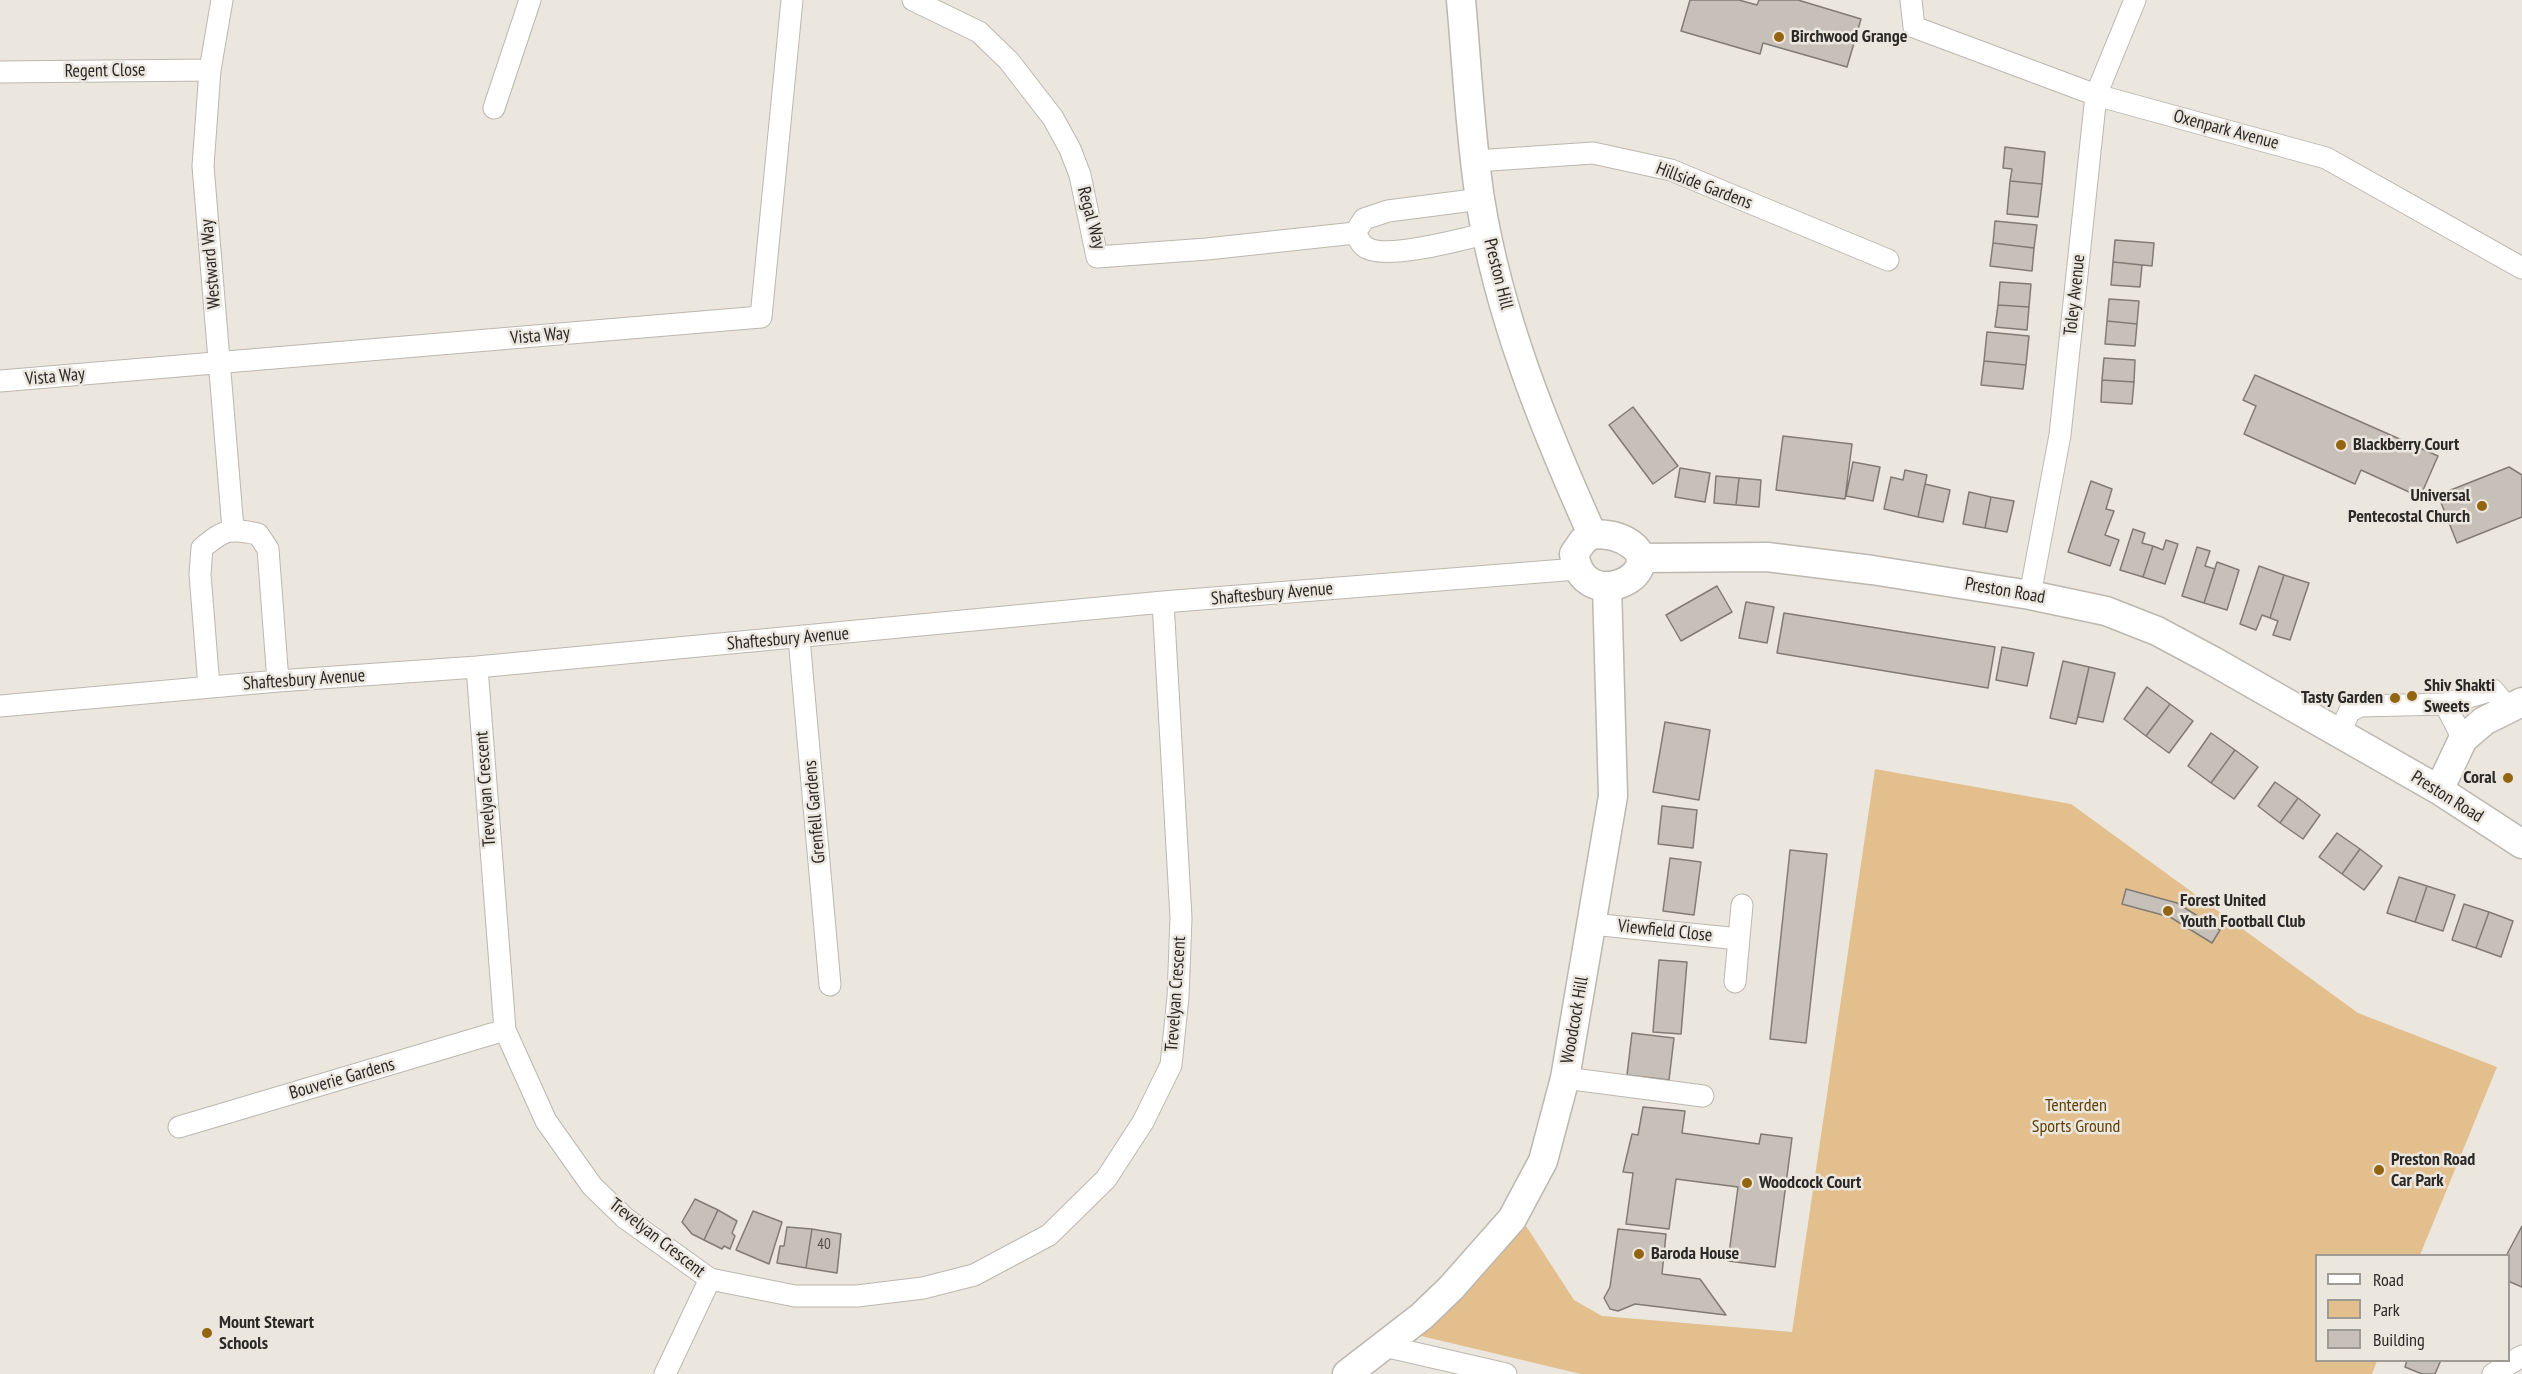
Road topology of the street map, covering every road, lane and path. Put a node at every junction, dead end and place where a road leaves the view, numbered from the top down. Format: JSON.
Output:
{"nodes":[{"id":1,"x":222,"y":0,"type":"edge"},
{"id":2,"x":530,"y":0,"type":"edge"},
{"id":3,"x":792,"y":0,"type":"edge"},
{"id":4,"x":913,"y":0,"type":"edge"},
{"id":5,"x":1461,"y":0,"type":"edge"},
{"id":6,"x":1911,"y":0,"type":"edge"},
{"id":7,"x":2135,"y":0,"type":"edge"},
{"id":8,"x":210,"y":70,"type":"junction"},
{"id":9,"x":0,"y":72,"type":"edge"},
{"id":10,"x":2096,"y":95,"type":"junction"},
{"id":11,"x":494,"y":108,"type":"dead end"},
{"id":12,"x":1476,"y":161,"type":"junction"},
{"id":13,"x":1480,"y":200,"type":"junction"},
{"id":14,"x":1488,"y":233,"type":"junction"},
{"id":15,"x":1355,"y":234,"type":"junction"},
{"id":16,"x":1888,"y":260,"type":"dead end"},
{"id":17,"x":2522,"y":268,"type":"edge"},
{"id":18,"x":219,"y":364,"type":"junction"},
{"id":19,"x":0,"y":381,"type":"edge"},
{"id":20,"x":233,"y":529,"type":"junction"},
{"id":21,"x":1592,"y":534,"type":"junction"},
{"id":22,"x":1641,"y":558,"type":"junction"},
{"id":23,"x":1576,"y":569,"type":"junction"},
{"id":24,"x":1607,"y":586,"type":"junction"},
{"id":25,"x":2030,"y":595,"type":"junction"},
{"id":26,"x":1163,"y":602,"type":"junction"},
{"id":27,"x":799,"y":638,"type":"junction"},
{"id":28,"x":477,"y":667,"type":"junction"},
{"id":29,"x":278,"y":681,"type":"junction"},
{"id":30,"x":209,"y":687,"type":"junction"},
{"id":31,"x":2445,"y":704,"type":"junction"},
{"id":32,"x":2515,"y":705,"type":"edge"},
{"id":33,"x":0,"y":706,"type":"edge"},
{"id":34,"x":2339,"y":735,"type":"junction"},
{"id":35,"x":2463,"y":739,"type":"junction"},
{"id":36,"x":2439,"y":790,"type":"junction"},
{"id":37,"x":2522,"y":844,"type":"edge"},
{"id":38,"x":1742,"y":905,"type":"dead end"},
{"id":39,"x":1592,"y":924,"type":"junction"},
{"id":40,"x":1738,"y":939,"type":"junction"},
{"id":41,"x":1735,"y":982,"type":"dead end"},
{"id":42,"x":830,"y":985,"type":"dead end"},
{"id":43,"x":505,"y":1030,"type":"junction"},
{"id":44,"x":1565,"y":1078,"type":"junction"},
{"id":45,"x":1703,"y":1096,"type":"dead end"},
{"id":46,"x":179,"y":1127,"type":"dead end"},
{"id":47,"x":710,"y":1279,"type":"junction"},
{"id":48,"x":1384,"y":1346,"type":"junction"},
{"id":49,"x":2522,"y":1356,"type":"edge"},
{"id":50,"x":665,"y":1374,"type":"edge"},
{"id":51,"x":1347,"y":1374,"type":"edge"},
{"id":52,"x":1506,"y":1374,"type":"edge"},
{"id":53,"x":2493,"y":1374,"type":"edge"}],
"edges":[{"from":1,"to":8,"type":"street","name":"Westward Way"},
{"from":2,"to":11,"type":"street"},
{"from":3,"to":18,"type":"street","name":"Vista Way"},
{"from":4,"to":15,"type":"street","name":"Regal Way"},
{"from":5,"to":12,"type":"street","name":"Preston Hill"},
{"from":6,"to":10,"type":"street","name":"Oxenpark Avenue"},
{"from":7,"to":10,"type":"street","name":"Toley Avenue"},
{"from":8,"to":9,"type":"street","name":"Regent Close"},
{"from":8,"to":18,"type":"street","name":"Westward Way"},
{"from":10,"to":17,"type":"street","name":"Oxenpark Avenue"},
{"from":10,"to":25,"type":"street","name":"Toley Avenue"},
{"from":12,"to":13,"type":"street","name":"Preston Hill"},
{"from":12,"to":16,"type":"street","name":"Hillside Gardens"},
{"from":13,"to":14,"type":"street","name":"Preston Hill"},
{"from":13,"to":15,"type":"street"},
{"from":14,"to":15,"type":"street"},
{"from":14,"to":21,"type":"street","name":"Preston Hill"},
{"from":18,"to":19,"type":"street","name":"Vista Way"},
{"from":18,"to":20,"type":"street","name":"Westward Way"},
{"from":20,"to":29,"type":"street"},
{"from":20,"to":30,"type":"street"},
{"from":21,"to":22,"type":"street"},
{"from":21,"to":23,"type":"street"},
{"from":22,"to":24,"type":"street"},
{"from":22,"to":25,"type":"street","name":"Preston Road"},
{"from":23,"to":24,"type":"street"},
{"from":23,"to":26,"type":"street","name":"Shaftesbury Avenue"},
{"from":24,"to":39,"type":"street","name":"Woodcock Hill"},
{"from":25,"to":34,"type":"street","name":"Preston Road"},
{"from":26,"to":27,"type":"street","name":"Shaftesbury Avenue"},
{"from":26,"to":47,"type":"street","name":"Trevelyan Crescent"},
{"from":27,"to":28,"type":"street","name":"Shaftesbury Avenue"},
{"from":27,"to":42,"type":"street","name":"Grenfell Gardens"},
{"from":28,"to":29,"type":"street","name":"Shaftesbury Avenue"},
{"from":28,"to":43,"type":"street","name":"Trevelyan Crescent"},
{"from":29,"to":30,"type":"street","name":"Shaftesbury Avenue"},
{"from":30,"to":33,"type":"street","name":"Shaftesbury Avenue"},
{"from":31,"to":32,"type":"street"},
{"from":31,"to":34,"type":"street"},
{"from":31,"to":35,"type":"street"},
{"from":32,"to":35,"type":"street"},
{"from":34,"to":36,"type":"street","name":"Preston Road"},
{"from":35,"to":36,"type":"street"},
{"from":36,"to":37,"type":"street","name":"Preston Road"},
{"from":38,"to":40,"type":"street","name":"Viewfield Close"},
{"from":39,"to":40,"type":"street","name":"Viewfield Close"},
{"from":39,"to":44,"type":"street","name":"Woodcock Hill"},
{"from":40,"to":41,"type":"street","name":"Viewfield Close"},
{"from":43,"to":46,"type":"street","name":"Bouverie Gardens"},
{"from":43,"to":47,"type":"street","name":"Trevelyan Crescent"},
{"from":44,"to":45,"type":"street"},
{"from":44,"to":48,"type":"street","name":"Woodcock Hill"},
{"from":47,"to":50,"type":"street"},
{"from":48,"to":51,"type":"street","name":"Woodcock Hill"},
{"from":48,"to":52,"type":"street"},
{"from":49,"to":53,"type":"street"}]}
